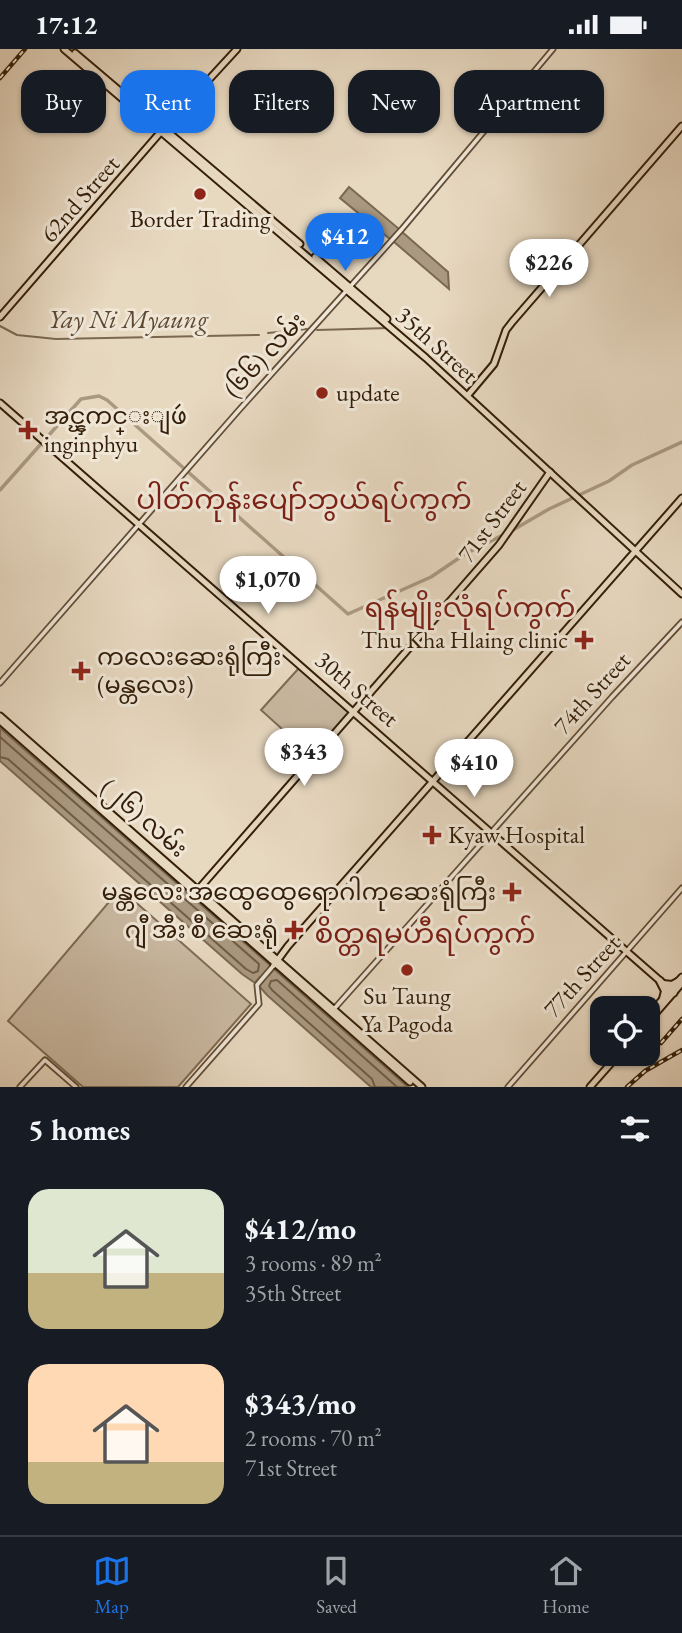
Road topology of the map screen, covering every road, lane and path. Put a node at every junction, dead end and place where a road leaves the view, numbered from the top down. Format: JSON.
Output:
{"nodes":[{"id":1,"x":64,"y":49,"type":"edge"},
{"id":2,"x":70,"y":49,"type":"edge"},
{"id":3,"x":235,"y":49,"type":"edge"},
{"id":4,"x":554,"y":49,"type":"edge"},
{"id":5,"x":215,"y":71,"type":"edge"},
{"id":6,"x":120,"y":94,"type":"edge"},
{"id":7,"x":120,"y":96,"type":"edge"},
{"id":8,"x":682,"y":126,"type":"edge"},
{"id":9,"x":159,"y":133,"type":"edge"},
{"id":10,"x":163,"y":133,"type":"edge"},
{"id":11,"x":349,"y":288,"type":"junction"},
{"id":12,"x":0,"y":316,"type":"edge"},
{"id":13,"x":469,"y":395,"type":"junction"},
{"id":14,"x":0,"y":401,"type":"edge"},
{"id":15,"x":551,"y":472,"type":"junction"},
{"id":16,"x":565,"y":484,"type":"junction"},
{"id":17,"x":682,"y":500,"type":"edge"},
{"id":18,"x":141,"y":524,"type":"junction"},
{"id":19,"x":637,"y":551,"type":"junction"},
{"id":20,"x":682,"y":592,"type":"edge"},
{"id":21,"x":682,"y":622,"type":"edge"},
{"id":22,"x":0,"y":683,"type":"edge"},
{"id":23,"x":354,"y":711,"type":"junction"},
{"id":24,"x":0,"y":716,"type":"edge"},
{"id":25,"x":0,"y":721,"type":"edge"},
{"id":26,"x":435,"y":782,"type":"junction"},
{"id":27,"x":491,"y":833,"type":"junction"},
{"id":28,"x":682,"y":888,"type":"edge"},
{"id":29,"x":197,"y":891,"type":"junction"},
{"id":30,"x":626,"y":952,"type":"junction"},
{"id":31,"x":276,"y":963,"type":"junction"},
{"id":32,"x":681,"y":981,"type":"edge"},
{"id":33,"x":661,"y":982,"type":"junction"},
{"id":34,"x":672,"y":991,"type":"junction"},
{"id":35,"x":663,"y":999,"type":"junction"},
{"id":36,"x":660,"y":1002,"type":"edge"},
{"id":37,"x":660,"y":1006,"type":"edge"},
{"id":38,"x":334,"y":1009,"type":"junction"},
{"id":39,"x":606,"y":1066,"type":"edge"},
{"id":40,"x":20,"y":1087,"type":"edge"},
{"id":41,"x":76,"y":1087,"type":"edge"},
{"id":42,"x":186,"y":1087,"type":"edge"},
{"id":43,"x":416,"y":1087,"type":"edge"},
{"id":44,"x":422,"y":1087,"type":"edge"},
{"id":45,"x":508,"y":1087,"type":"edge"},
{"id":46,"x":588,"y":1087,"type":"edge"}],
"edges":[{"from":1,"to":7,"type":"main road","name":"35th Street"},
{"from":2,"to":6,"type":"main road","name":"35th Street"},
{"from":3,"to":5,"type":"main road","name":"62nd Street"},
{"from":4,"to":11,"type":"street","name":"(၆၆) လမ်း"},
{"from":8,"to":13,"type":"main road"},
{"from":9,"to":12,"type":"main road","name":"62nd Street"},
{"from":10,"to":11,"type":"main road","name":"35th Street"},
{"from":11,"to":13,"type":"main road","name":"35th Street"},
{"from":11,"to":18,"type":"street","name":"(၆၆) လမ်း"},
{"from":13,"to":15,"type":"main road","name":"35th Street"},
{"from":13,"to":16,"type":"main road","name":"35th Street"},
{"from":14,"to":18,"type":"main road","name":"30th Street"},
{"from":15,"to":16,"type":"main road","name":"35th Street"},
{"from":15,"to":23,"type":"main road","name":"71st Street"},
{"from":16,"to":19,"type":"main road","name":"35th Street"},
{"from":17,"to":19,"type":"main road"},
{"from":18,"to":22,"type":"street","name":"(၆၆) လမ်း"},
{"from":18,"to":23,"type":"main road","name":"30th Street"},
{"from":19,"to":20,"type":"main road","name":"35th Street"},
{"from":19,"to":26,"type":"main road"},
{"from":21,"to":27,"type":"street","name":"74th Street"},
{"from":23,"to":26,"type":"main road","name":"30th Street"},
{"from":23,"to":29,"type":"main road","name":"71st Street"},
{"from":24,"to":29,"type":"main road","name":"(၂၆) လမ်း"},
{"from":25,"to":29,"type":"main road","name":"(၂၆) လမ်း"},
{"from":26,"to":27,"type":"main road","name":"30th Street"},
{"from":26,"to":31,"type":"main road"},
{"from":27,"to":30,"type":"main road","name":"30th Street"},
{"from":27,"to":38,"type":"street","name":"74th Street"},
{"from":28,"to":30,"type":"street","name":"77th Street"},
{"from":29,"to":31,"type":"main road","name":"(၂၆) လမ်း"},
{"from":30,"to":33,"type":"main road","name":"30th Street"},
{"from":30,"to":45,"type":"street","name":"77th Street"},
{"from":31,"to":38,"type":"main road","name":"(၂၆) လမ်း"},
{"from":31,"to":42,"type":"street"},
{"from":31,"to":43,"type":"main road","name":"(၂၆) လမ်း"},
{"from":32,"to":33,"type":"highway"},
{"from":32,"to":34,"type":"main road"},
{"from":33,"to":34,"type":"main road","name":"30th Street"},
{"from":33,"to":35,"type":"highway"},
{"from":34,"to":35,"type":"main road"},
{"from":34,"to":37,"type":"main road"},
{"from":35,"to":36,"type":"main road"},
{"from":38,"to":44,"type":"main road","name":"(၂၆) လမ်း"},
{"from":39,"to":46,"type":"main road"},
{"from":40,"to":41,"type":"street"}]}
